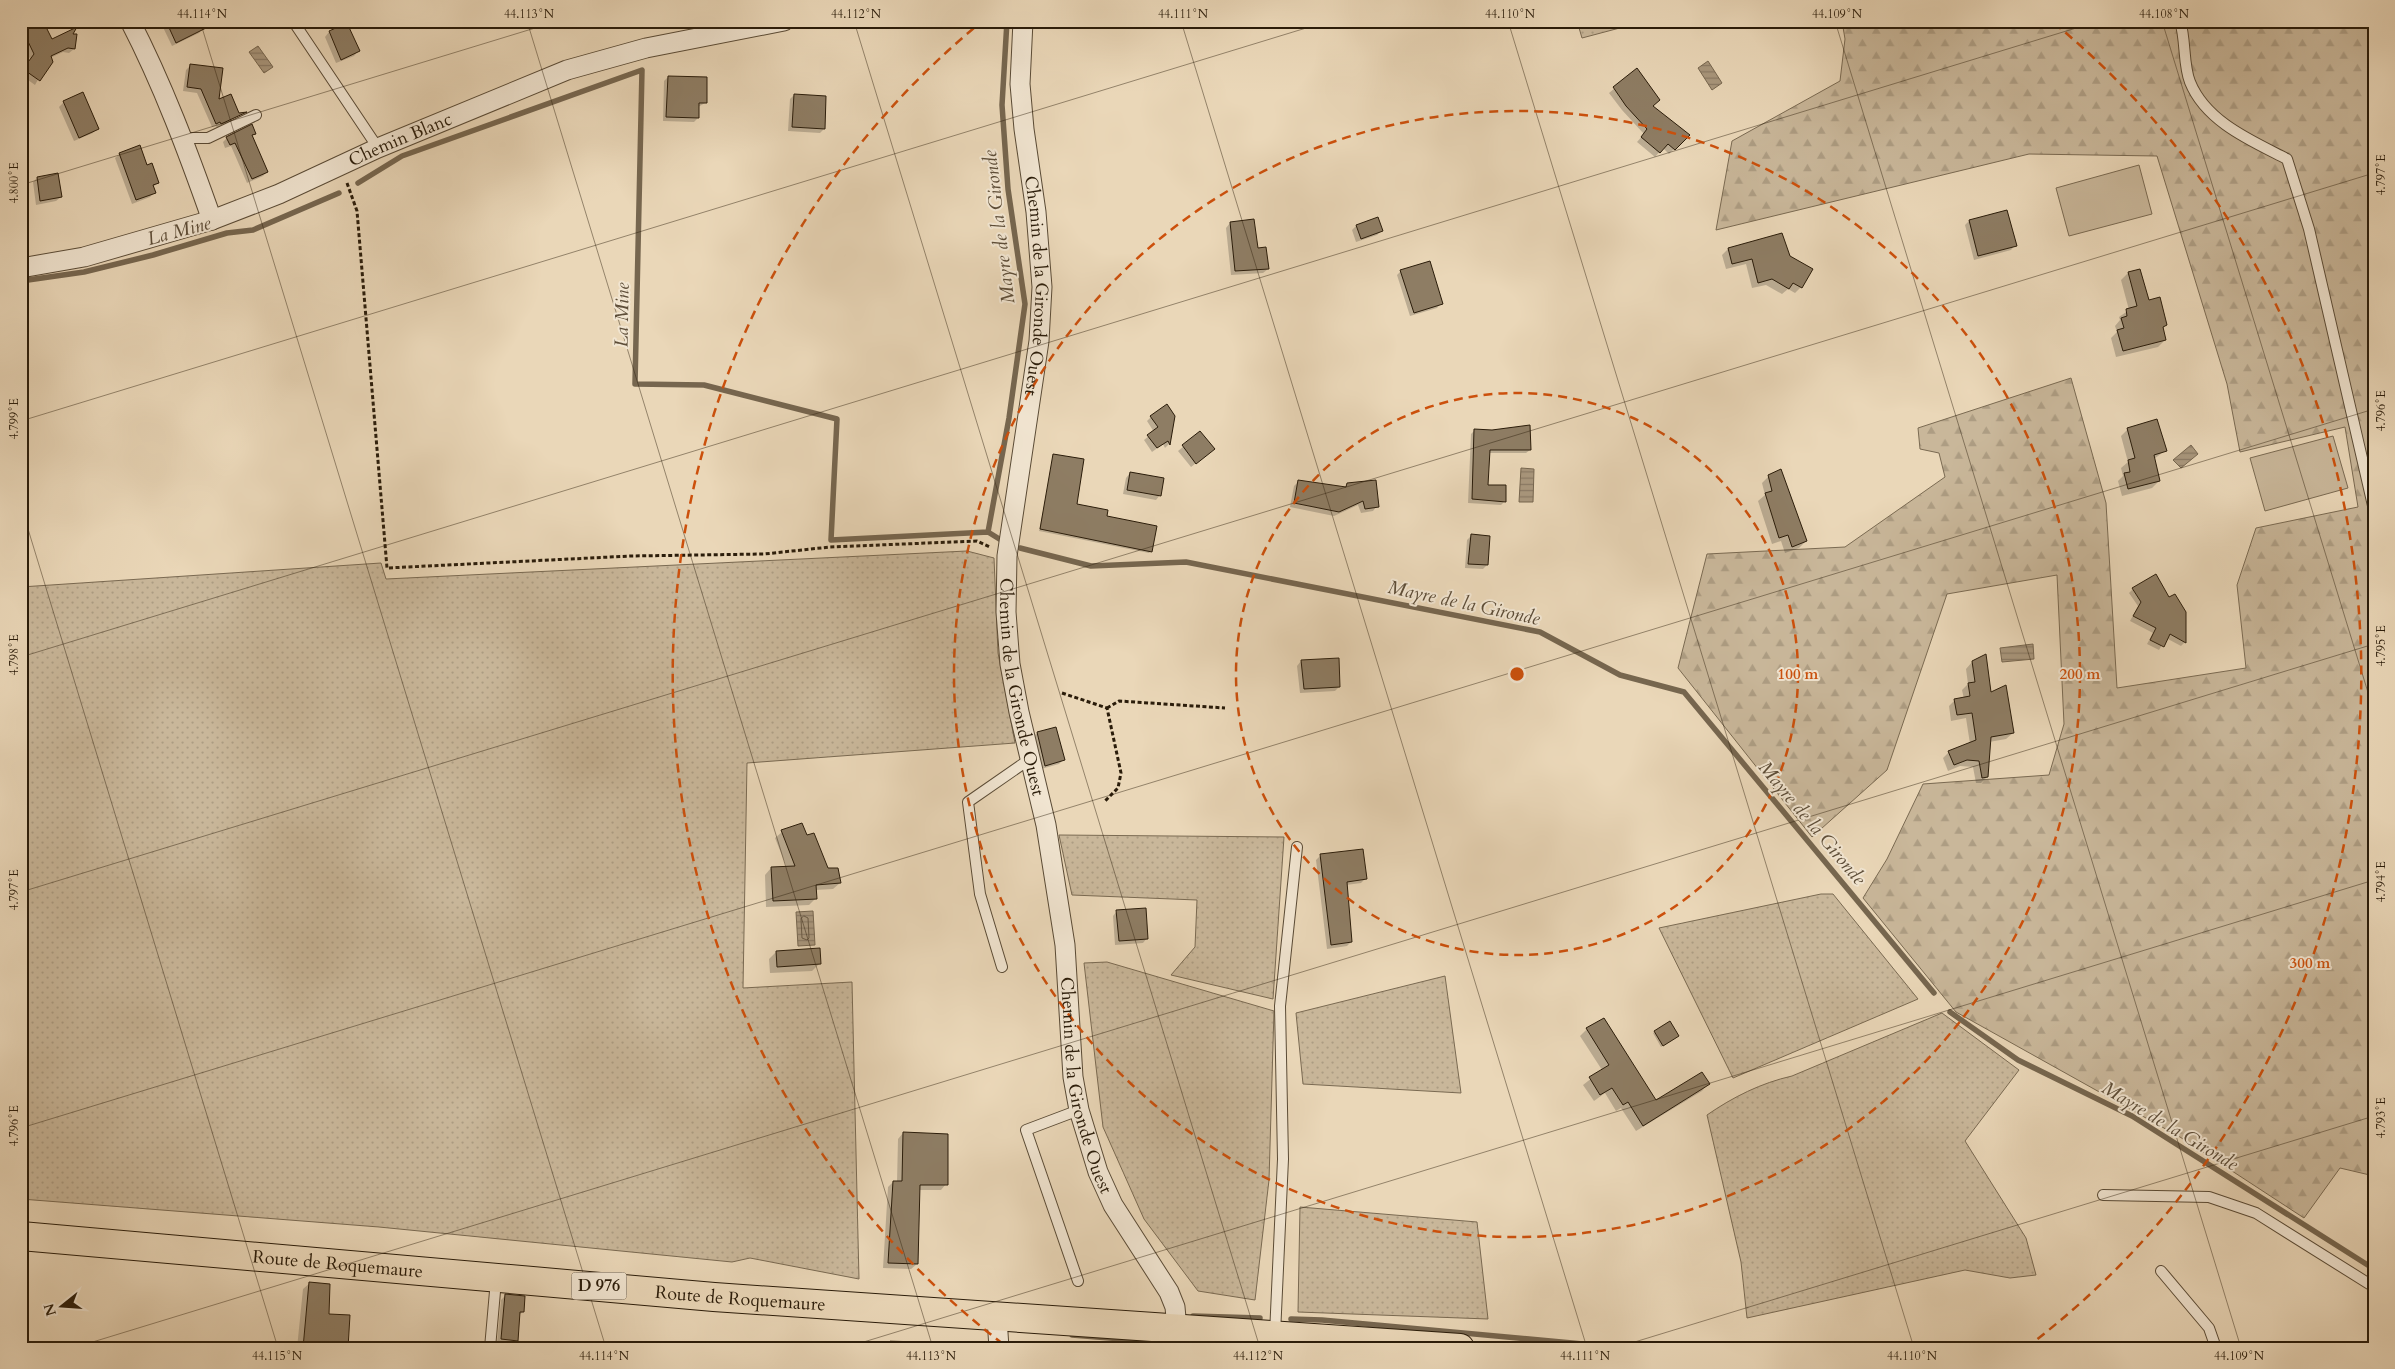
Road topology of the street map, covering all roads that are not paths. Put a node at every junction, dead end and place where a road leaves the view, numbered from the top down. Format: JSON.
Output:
{"nodes":[{"id":1,"x":130,"y":21,"type":"edge"},
{"id":2,"x":293,"y":21,"type":"edge"},
{"id":3,"x":784,"y":21,"type":"edge"},
{"id":4,"x":1023,"y":21,"type":"edge"},
{"id":5,"x":2180,"y":21,"type":"edge"},
{"id":6,"x":256,"y":115,"type":"dead end"},
{"id":7,"x":183,"y":138,"type":"junction"},
{"id":8,"x":378,"y":148,"type":"junction"},
{"id":9,"x":212,"y":220,"type":"junction"},
{"id":10,"x":21,"y":268,"type":"edge"},
{"id":11,"x":2374,"y":510,"type":"edge"},
{"id":12,"x":1030,"y":759,"type":"junction"},
{"id":13,"x":1297,"y":847,"type":"dead end"},
{"id":14,"x":1002,"y":967,"type":"dead end"},
{"id":15,"x":1079,"y":1110,"type":"junction"},
{"id":16,"x":2104,"y":1196,"type":"dead end"},
{"id":17,"x":21,"y":1236,"type":"edge"},
{"id":18,"x":2161,"y":1271,"type":"dead end"},
{"id":19,"x":496,"y":1276,"type":"junction"},
{"id":20,"x":1078,"y":1280,"type":"dead end"},
{"id":21,"x":2374,"y":1287,"type":"edge"},
{"id":22,"x":997,"y":1318,"type":"junction"},
{"id":23,"x":1177,"y":1329,"type":"junction"},
{"id":24,"x":1275,"y":1335,"type":"junction"},
{"id":25,"x":490,"y":1348,"type":"edge"},
{"id":26,"x":998,"y":1348,"type":"edge"},
{"id":27,"x":1460,"y":1348,"type":"edge"},
{"id":28,"x":2216,"y":1348,"type":"edge"}],
"edges":[{"from":1,"to":7,"type":"street"},
{"from":2,"to":8,"type":"lane"},
{"from":3,"to":8,"type":"street","name":"Chemin Blanc"},
{"from":4,"to":12,"type":"street","name":"Chemin de la Gironde Ouest"},
{"from":5,"to":11,"type":"lane"},
{"from":6,"to":7,"type":"lane"},
{"from":7,"to":9,"type":"street"},
{"from":8,"to":9,"type":"street","name":"Chemin Blanc"},
{"from":9,"to":10,"type":"street","name":"Chemin Blanc"},
{"from":12,"to":14,"type":"lane"},
{"from":12,"to":15,"type":"street","name":"Chemin de la Gironde Ouest"},
{"from":13,"to":24,"type":"lane"},
{"from":15,"to":20,"type":"lane"},
{"from":15,"to":23,"type":"street","name":"Chemin de la Gironde Ouest"},
{"from":16,"to":21,"type":"lane"},
{"from":17,"to":19,"type":"main road","name":"Route de Roquemaure","number":"D 976"},
{"from":18,"to":28,"type":"lane"},
{"from":19,"to":22,"type":"main road","name":"Route de Roquemaure","number":"D 976"},
{"from":19,"to":25,"type":"lane"},
{"from":22,"to":23,"type":"main road","name":"Route de Roquemaure","number":"D 976"},
{"from":22,"to":26,"type":"street"},
{"from":23,"to":24,"type":"main road","name":"Route de Roquemaure","number":"D 976"},
{"from":24,"to":27,"type":"main road","name":"Route de Roquemaure","number":"D 976"}]}
